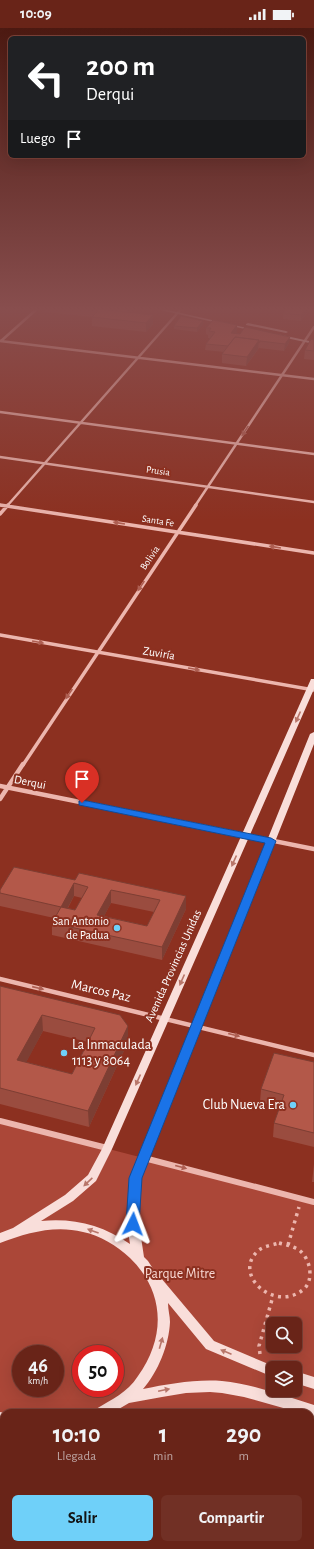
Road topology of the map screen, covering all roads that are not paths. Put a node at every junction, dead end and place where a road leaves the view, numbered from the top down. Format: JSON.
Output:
{"nodes":[{"id":1,"x":119,"y":379,"type":"edge"},
{"id":2,"x":279,"y":379,"type":"edge"},
{"id":3,"x":0,"y":412,"type":"edge"},
{"id":4,"x":80,"y":423,"type":"junction"},
{"id":5,"x":236,"y":444,"type":"junction"},
{"id":6,"x":314,"y":454,"type":"edge"},
{"id":7,"x":0,"y":457,"type":"edge"},
{"id":8,"x":44,"y":464,"type":"junction"},
{"id":9,"x":208,"y":487,"type":"junction"},
{"id":10,"x":314,"y":502,"type":"edge"},
{"id":11,"x":0,"y":505,"type":"edge"},
{"id":12,"x":6,"y":506,"type":"junction"},
{"id":13,"x":0,"y":514,"type":"edge"},
{"id":14,"x":177,"y":532,"type":"junction"},
{"id":15,"x":314,"y":553,"type":"edge"},
{"id":16,"x":0,"y":636,"type":"edge"},
{"id":17,"x":97,"y":652,"type":"junction"},
{"id":18,"x":314,"y":681,"type":"edge"},
{"id":19,"x":312,"y":690,"type":"edge"},
{"id":20,"x":314,"y":734,"type":"edge"},
{"id":21,"x":0,"y":786,"type":"edge"},
{"id":22,"x":7,"y":788,"type":"junction"},
{"id":23,"x":0,"y":799,"type":"edge"},
{"id":24,"x":246,"y":836,"type":"junction"},
{"id":25,"x":271,"y":841,"type":"junction"},
{"id":26,"x":314,"y":849,"type":"edge"},
{"id":27,"x":0,"y":980,"type":"edge"},
{"id":28,"x":165,"y":1019,"type":"junction"},
{"id":29,"x":196,"y":1026,"type":"junction"},
{"id":30,"x":314,"y":1054,"type":"edge"},
{"id":31,"x":0,"y":1120,"type":"edge"},
{"id":32,"x":107,"y":1148,"type":"junction"},
{"id":33,"x":143,"y":1158,"type":"junction"},
{"id":34,"x":314,"y":1202,"type":"edge"},
{"id":35,"x":18,"y":1230,"type":"junction"},
{"id":36,"x":0,"y":1238,"type":"edge"},
{"id":37,"x":138,"y":1257,"type":"junction"},
{"id":38,"x":154,"y":1278,"type":"junction"},
{"id":39,"x":266,"y":1368,"type":"edge"},
{"id":40,"x":302,"y":1379,"type":"edge"},
{"id":41,"x":314,"y":1383,"type":"edge"},
{"id":42,"x":126,"y":1398,"type":"junction"},
{"id":43,"x":107,"y":1409,"type":"edge"},
{"id":44,"x":307,"y":1409,"type":"edge"}],
"edges":[{"from":1,"to":4,"type":"street"},
{"from":2,"to":5,"type":"street","name":"Bolivia","one_way":true},
{"from":3,"to":4,"type":"street"},
{"from":4,"to":5,"type":"street"},
{"from":4,"to":8,"type":"street"},
{"from":5,"to":6,"type":"street"},
{"from":5,"to":9,"type":"street","name":"Bolivia"},
{"from":7,"to":8,"type":"street","name":"Prusia"},
{"from":8,"to":9,"type":"street","name":"Prusia"},
{"from":8,"to":12,"type":"street"},
{"from":9,"to":10,"type":"street","name":"Prusia"},
{"from":9,"to":14,"type":"street","name":"Bolivia"},
{"from":11,"to":12,"type":"street","name":"Santa Fe"},
{"from":12,"to":13,"type":"street"},
{"from":14,"to":12,"type":"street","name":"Santa Fe","one_way":true},
{"from":15,"to":14,"type":"street","name":"Santa Fe","one_way":true},
{"from":14,"to":17,"type":"street","name":"Bolivia","one_way":true},
{"from":16,"to":17,"type":"street","name":"Zuviría","one_way":true},
{"from":17,"to":19,"type":"street","name":"Zuviría","one_way":true},
{"from":17,"to":22,"type":"street","name":"Bolivia","one_way":true},
{"from":18,"to":19,"type":"main road","name":"Avenida Provincias Unidas"},
{"from":19,"to":24,"type":"main road","name":"Avenida Provincias Unidas","one_way":true},
{"from":20,"to":25,"type":"main road"},
{"from":21,"to":22,"type":"street","name":"Derqui"},
{"from":22,"to":23,"type":"street","name":"Bolivia"},
{"from":22,"to":24,"type":"street","name":"Derqui"},
{"from":24,"to":25,"type":"street","name":"Derqui"},
{"from":24,"to":28,"type":"main road","name":"Avenida Provincias Unidas","one_way":true},
{"from":25,"to":26,"type":"street","name":"Derqui"},
{"from":25,"to":29,"type":"main road"},
{"from":27,"to":28,"type":"street","name":"Marcos Paz","one_way":true},
{"from":28,"to":29,"type":"street","name":"Marcos Paz"},
{"from":28,"to":32,"type":"main road","name":"Avenida Provincias Unidas","one_way":true},
{"from":29,"to":30,"type":"street","name":"Marcos Paz","one_way":true},
{"from":29,"to":33,"type":"main road"},
{"from":31,"to":32,"type":"street"},
{"from":32,"to":35,"type":"main road","name":"Avenida Provincias Unidas","one_way":true},
{"from":33,"to":34,"type":"street","one_way":true},
{"from":33,"to":37,"type":"main road"},
{"from":35,"to":36,"type":"main road"},
{"from":37,"to":35,"type":"main road","one_way":true},
{"from":37,"to":38,"type":"main road"},
{"from":39,"to":38,"type":"main road","one_way":true},
{"from":42,"to":38,"type":"main road","one_way":true},
{"from":40,"to":41,"type":"main road"},
{"from":42,"to":43,"type":"main road"},
{"from":42,"to":44,"type":"main road","one_way":true}]}
